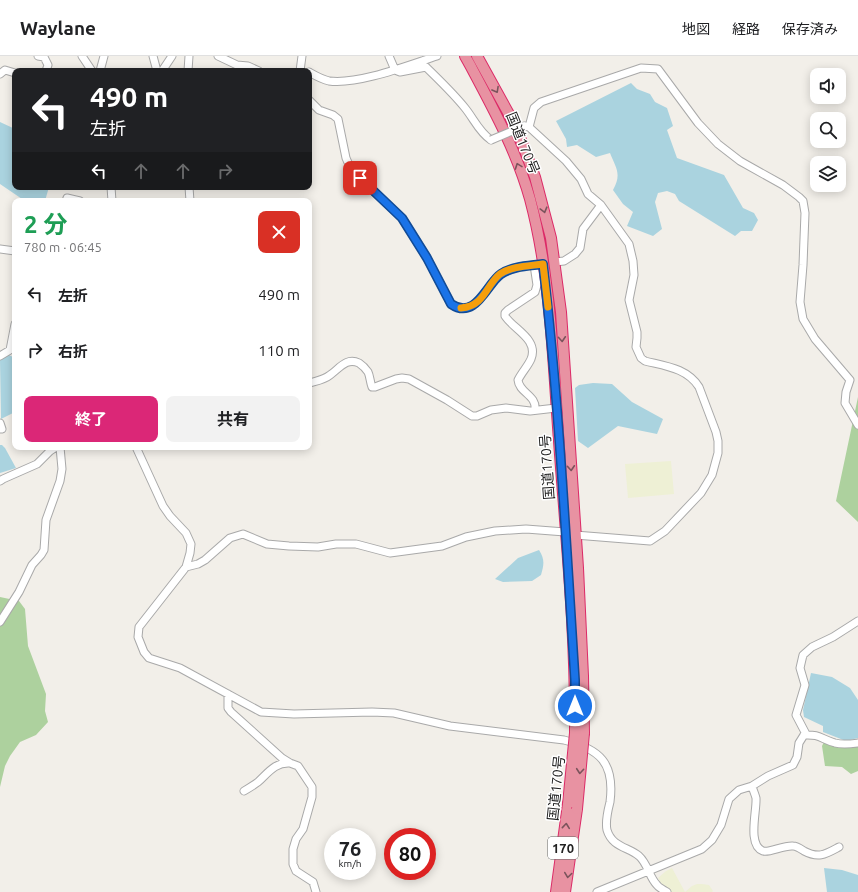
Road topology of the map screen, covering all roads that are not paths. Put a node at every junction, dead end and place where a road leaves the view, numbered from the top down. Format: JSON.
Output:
{"nodes":[{"id":1,"x":38,"y":56,"type":"edge"},
{"id":2,"x":82,"y":56,"type":"edge"},
{"id":3,"x":104,"y":56,"type":"edge"},
{"id":4,"x":153,"y":56,"type":"edge"},
{"id":5,"x":172,"y":56,"type":"edge"},
{"id":6,"x":189,"y":56,"type":"edge"},
{"id":7,"x":218,"y":56,"type":"edge"},
{"id":8,"x":302,"y":56,"type":"edge"},
{"id":9,"x":389,"y":56,"type":"edge"},
{"id":10,"x":438,"y":56,"type":"edge"},
{"id":11,"x":465,"y":56,"type":"edge"},
{"id":12,"x":477,"y":56,"type":"edge"},
{"id":13,"x":47,"y":68,"type":"edge"},
{"id":14,"x":90,"y":68,"type":"edge"},
{"id":15,"x":101,"y":68,"type":"edge"},
{"id":16,"x":156,"y":68,"type":"edge"},
{"id":17,"x":164,"y":68,"type":"edge"},
{"id":18,"x":188,"y":68,"type":"edge"},
{"id":19,"x":252,"y":68,"type":"edge"},
{"id":20,"x":302,"y":68,"type":"edge"},
{"id":21,"x":395,"y":70,"type":"junction"},
{"id":22,"x":12,"y":72,"type":"edge"},
{"id":23,"x":0,"y":74,"type":"edge"},
{"id":24,"x":312,"y":74,"type":"edge"},
{"id":25,"x":312,"y":103,"type":"edge"},
{"id":26,"x":527,"y":126,"type":"junction"},
{"id":27,"x":601,"y":205,"type":"junction"},
{"id":28,"x":0,"y":249,"type":"edge"},
{"id":29,"x":12,"y":251,"type":"edge"},
{"id":30,"x":555,"y":262,"type":"junction"},
{"id":31,"x":539,"y":264,"type":"junction"},
{"id":32,"x":12,"y":340,"type":"edge"},
{"id":33,"x":0,"y":356,"type":"edge"},
{"id":34,"x":312,"y":382,"type":"edge"},
{"id":35,"x":556,"y":408,"type":"junction"},
{"id":36,"x":535,"y":410,"type":"junction"},
{"id":37,"x":0,"y":423,"type":"edge"},
{"id":38,"x":858,"y":425,"type":"edge"},
{"id":39,"x":0,"y":429,"type":"edge"},
{"id":40,"x":52,"y":450,"type":"edge"},
{"id":41,"x":60,"y":450,"type":"edge"},
{"id":42,"x":137,"y":450,"type":"edge"},
{"id":43,"x":0,"y":481,"type":"edge"},
{"id":44,"x":565,"y":532,"type":"junction"},
{"id":45,"x":575,"y":535,"type":"junction"},
{"id":46,"x":186,"y":568,"type":"junction"},
{"id":47,"x":0,"y":622,"type":"edge"},
{"id":48,"x":858,"y":622,"type":"edge"},
{"id":49,"x":228,"y":694,"type":"junction"},
{"id":50,"x":579,"y":733,"type":"junction"},
{"id":51,"x":804,"y":735,"type":"junction"},
{"id":52,"x":858,"y":743,"type":"edge"},
{"id":53,"x":290,"y":763,"type":"junction"},
{"id":54,"x":752,"y":786,"type":"junction"},
{"id":55,"x":244,"y":791,"type":"dead end"},
{"id":56,"x":573,"y":807,"type":"junction"},
{"id":57,"x":839,"y":847,"type":"dead end"},
{"id":58,"x":649,"y":871,"type":"junction"},
{"id":59,"x":316,"y":892,"type":"edge"},
{"id":60,"x":556,"y":892,"type":"edge"},
{"id":61,"x":565,"y":892,"type":"edge"},
{"id":62,"x":597,"y":892,"type":"edge"},
{"id":63,"x":667,"y":892,"type":"edge"}],
"edges":[{"from":1,"to":13,"type":"street"},
{"from":2,"to":14,"type":"street"},
{"from":3,"to":15,"type":"street"},
{"from":4,"to":16,"type":"street"},
{"from":5,"to":17,"type":"street"},
{"from":6,"to":18,"type":"street"},
{"from":7,"to":19,"type":"street"},
{"from":8,"to":20,"type":"street"},
{"from":9,"to":21,"type":"street"},
{"from":10,"to":21,"type":"street"},
{"from":31,"to":11,"type":"highway","name":"国道170号","number":"170","one_way":true},
{"from":12,"to":30,"type":"highway","name":"国道170号","number":"170","one_way":true},
{"from":21,"to":24,"type":"street"},
{"from":21,"to":26,"type":"street","bridge":true},
{"from":22,"to":23,"type":"street"},
{"from":25,"to":31,"type":"street"},
{"from":26,"to":27,"type":"street"},
{"from":26,"to":38,"type":"street"},
{"from":27,"to":30,"type":"street"},
{"from":27,"to":45,"type":"street"},
{"from":28,"to":29,"type":"street"},
{"from":30,"to":45,"type":"highway","name":"国道170号","number":"170","one_way":true},
{"from":31,"to":35,"type":"highway","name":"国道170号","number":"170"},
{"from":31,"to":36,"type":"street"},
{"from":32,"to":33,"type":"street"},
{"from":34,"to":36,"type":"street"},
{"from":35,"to":36,"type":"street"},
{"from":35,"to":44,"type":"highway","name":"国道170号","number":"170"},
{"from":37,"to":39,"type":"street"},
{"from":40,"to":43,"type":"street"},
{"from":41,"to":47,"type":"street"},
{"from":42,"to":46,"type":"street"},
{"from":44,"to":45,"type":"street"},
{"from":44,"to":46,"type":"street"},
{"from":44,"to":50,"type":"highway","name":"国道170号","number":"170"},
{"from":45,"to":50,"type":"highway","name":"国道170号","number":"170"},
{"from":46,"to":49,"type":"street"},
{"from":48,"to":51,"type":"street"},
{"from":49,"to":53,"type":"street"},
{"from":49,"to":58,"type":"street"},
{"from":50,"to":56,"type":"highway","name":"国道170号","number":"170","bridge":true},
{"from":51,"to":52,"type":"street"},
{"from":51,"to":54,"type":"street"},
{"from":53,"to":55,"type":"street"},
{"from":53,"to":59,"type":"street"},
{"from":54,"to":57,"type":"street"},
{"from":54,"to":58,"type":"street"},
{"from":60,"to":56,"type":"highway","name":"国道170号","number":"170","one_way":true},
{"from":56,"to":61,"type":"highway","name":"国道170号","number":"170","one_way":true},
{"from":58,"to":62,"type":"street"},
{"from":58,"to":63,"type":"street"}]}
